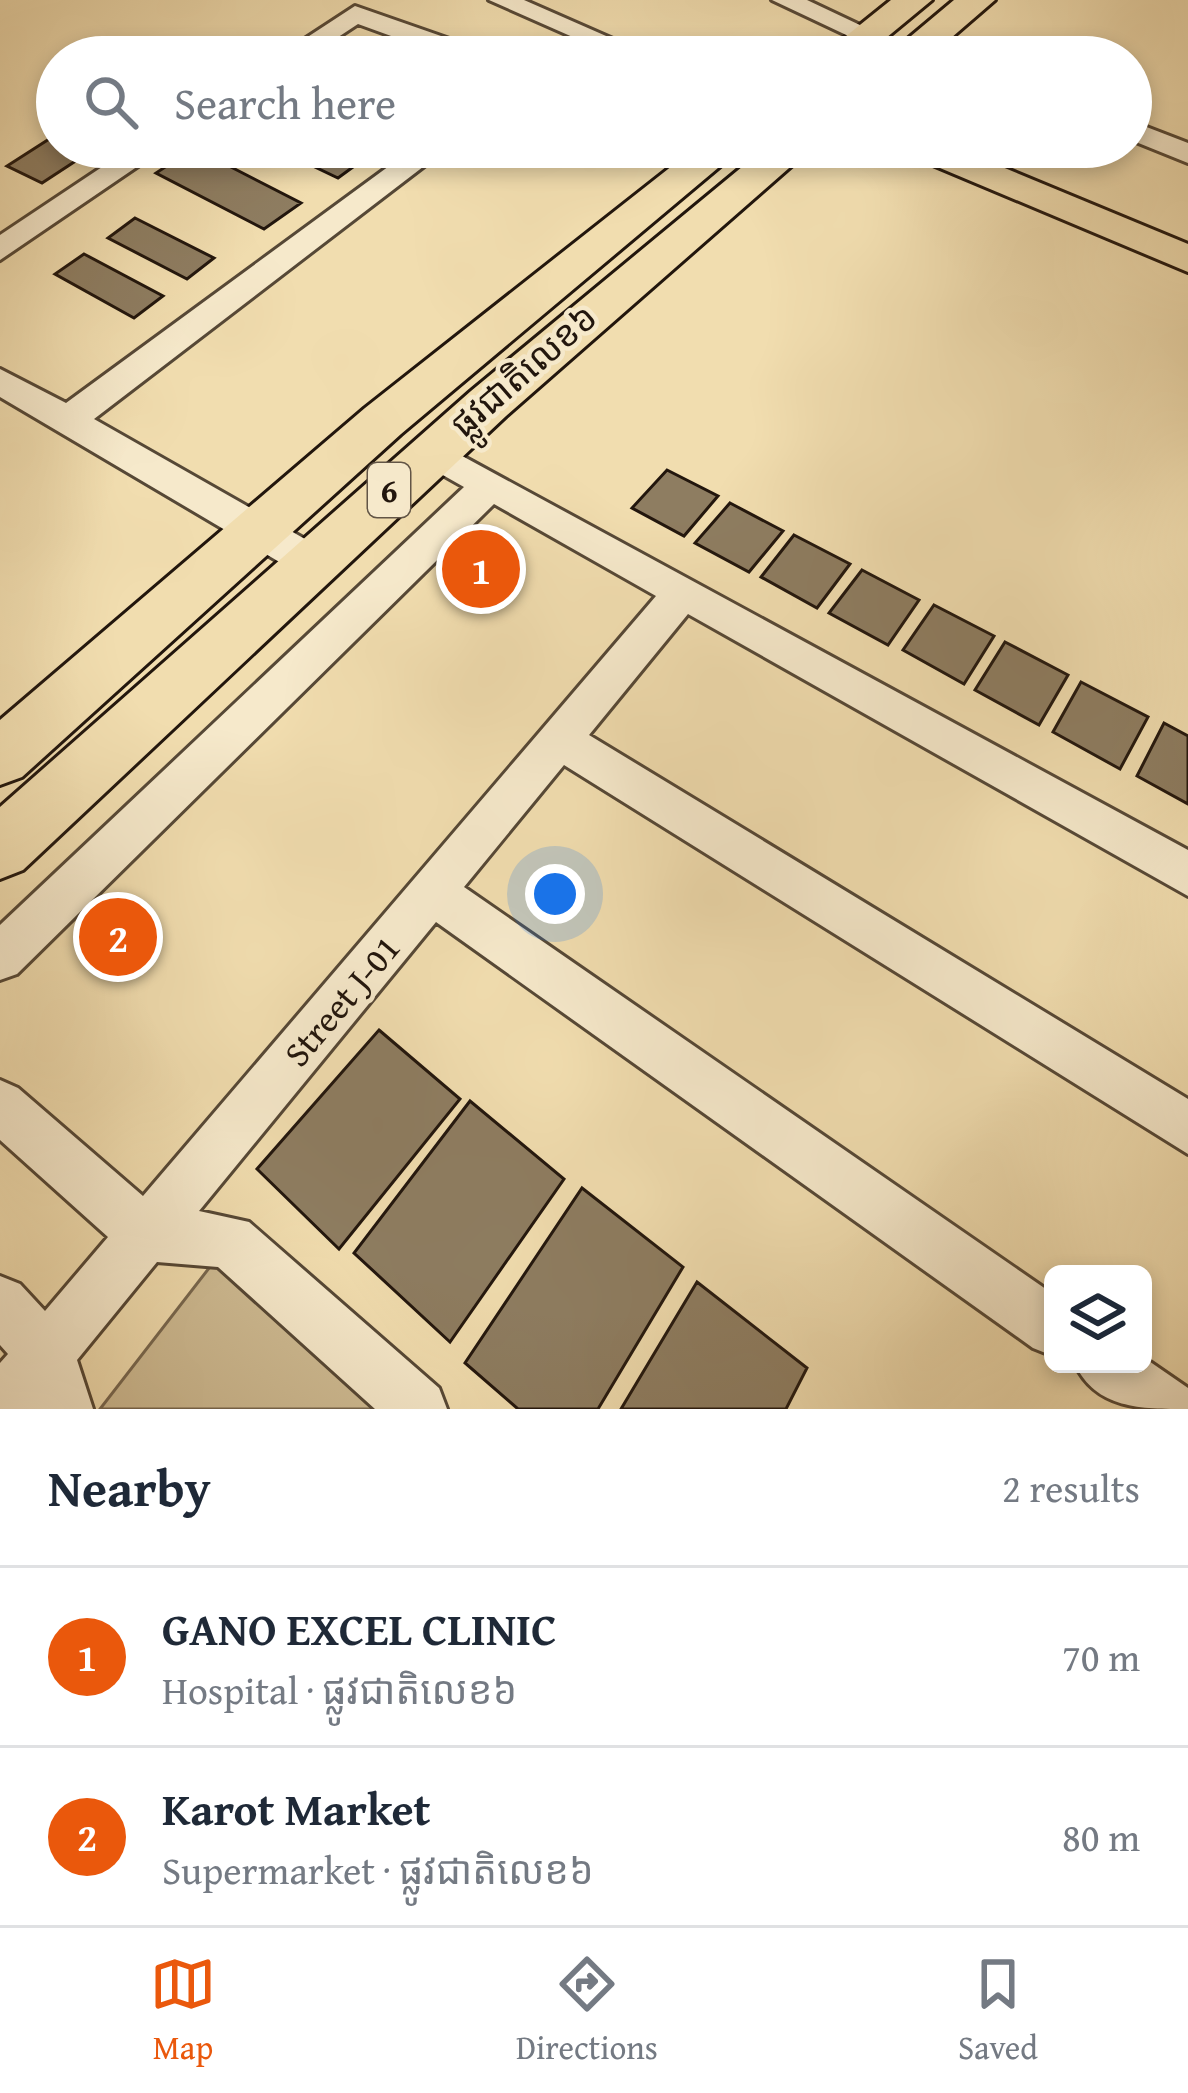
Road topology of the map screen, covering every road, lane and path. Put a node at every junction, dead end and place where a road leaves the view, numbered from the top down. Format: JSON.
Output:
{"nodes":[{"id":1,"x":502,"y":0,"type":"edge"},
{"id":2,"x":784,"y":0,"type":"edge"},
{"id":3,"x":914,"y":0,"type":"edge"},
{"id":4,"x":977,"y":0,"type":"edge"},
{"id":5,"x":322,"y":36,"type":"edge"},
{"id":6,"x":416,"y":36,"type":"edge"},
{"id":7,"x":590,"y":36,"type":"edge"},
{"id":8,"x":839,"y":36,"type":"edge"},
{"id":9,"x":867,"y":36,"type":"edge"},
{"id":10,"x":940,"y":36,"type":"edge"},
{"id":11,"x":1152,"y":139,"type":"edge"},
{"id":12,"x":1188,"y":154,"type":"edge"},
{"id":13,"x":120,"y":168,"type":"edge"},
{"id":14,"x":406,"y":168,"type":"edge"},
{"id":15,"x":695,"y":168,"type":"edge"},
{"id":16,"x":766,"y":168,"type":"edge"},
{"id":17,"x":972,"y":168,"type":"edge"},
{"id":18,"x":0,"y":250,"type":"edge"},
{"id":19,"x":1188,"y":259,"type":"edge"},
{"id":20,"x":0,"y":381,"type":"edge"},
{"id":21,"x":68,"y":420,"type":"junction"},
{"id":22,"x":431,"y":452,"type":"junction"},
{"id":23,"x":490,"y":485,"type":"junction"},
{"id":24,"x":259,"y":530,"type":"junction"},
{"id":25,"x":312,"y":562,"type":"junction"},
{"id":26,"x":683,"y":592,"type":"junction"},
{"id":27,"x":560,"y":740,"type":"junction"},
{"id":28,"x":0,"y":758,"type":"edge"},
{"id":29,"x":0,"y":850,"type":"edge"},
{"id":30,"x":1188,"y":874,"type":"edge"},
{"id":31,"x":432,"y":892,"type":"junction"},
{"id":32,"x":0,"y":957,"type":"edge"},
{"id":33,"x":0,"y":1106,"type":"edge"},
{"id":34,"x":1188,"y":1128,"type":"edge"},
{"id":35,"x":145,"y":1234,"type":"junction"},
{"id":36,"x":0,"y":1304,"type":"edge"},
{"id":37,"x":1044,"y":1322,"type":"edge"},
{"id":38,"x":46,"y":1354,"type":"junction"},
{"id":39,"x":1117,"y":1373,"type":"edge"},
{"id":40,"x":0,"y":1408,"type":"edge"},
{"id":41,"x":64,"y":1409,"type":"edge"},
{"id":42,"x":418,"y":1409,"type":"edge"},
{"id":43,"x":1168,"y":1409,"type":"edge"}],
"edges":[{"from":1,"to":7,"type":"street"},
{"from":2,"to":8,"type":"street"},
{"from":3,"to":9,"type":"highway"},
{"from":4,"to":10,"type":"highway"},
{"from":5,"to":6,"type":"street"},
{"from":11,"to":12,"type":"street"},
{"from":13,"to":18,"type":"street"},
{"from":14,"to":21,"type":"street"},
{"from":15,"to":24,"type":"highway","name":"ផ្លូវជាតិលេខ៦","number":"6"},
{"from":16,"to":22,"type":"highway","name":"ផ្លូវជាតិលេខ៦","number":"6"},
{"from":17,"to":19,"type":"main road"},
{"from":20,"to":21,"type":"street"},
{"from":21,"to":24,"type":"street"},
{"from":22,"to":23,"type":"street"},
{"from":22,"to":25,"type":"highway","name":"ផ្លូវជាតិលេខ៦","number":"6"},
{"from":23,"to":26,"type":"street"},
{"from":23,"to":32,"type":"street"},
{"from":24,"to":25,"type":"street"},
{"from":24,"to":28,"type":"highway","name":"ផ្លូវជាតិលេខ៦","number":"6"},
{"from":25,"to":29,"type":"highway","name":"ផ្លូវជាតិលេខ៦","number":"6"},
{"from":26,"to":27,"type":"street","name":"Street J-01"},
{"from":26,"to":30,"type":"street"},
{"from":27,"to":31,"type":"street","name":"Street J-01"},
{"from":27,"to":34,"type":"street"},
{"from":31,"to":35,"type":"street","name":"Street J-01"},
{"from":31,"to":37,"type":"street"},
{"from":33,"to":35,"type":"street"},
{"from":35,"to":38,"type":"street","name":"Street J-01"},
{"from":35,"to":42,"type":"street"},
{"from":36,"to":38,"type":"street"},
{"from":38,"to":40,"type":"street","name":"Street J-01"},
{"from":38,"to":41,"type":"street"},
{"from":39,"to":43,"type":"street"}]}
